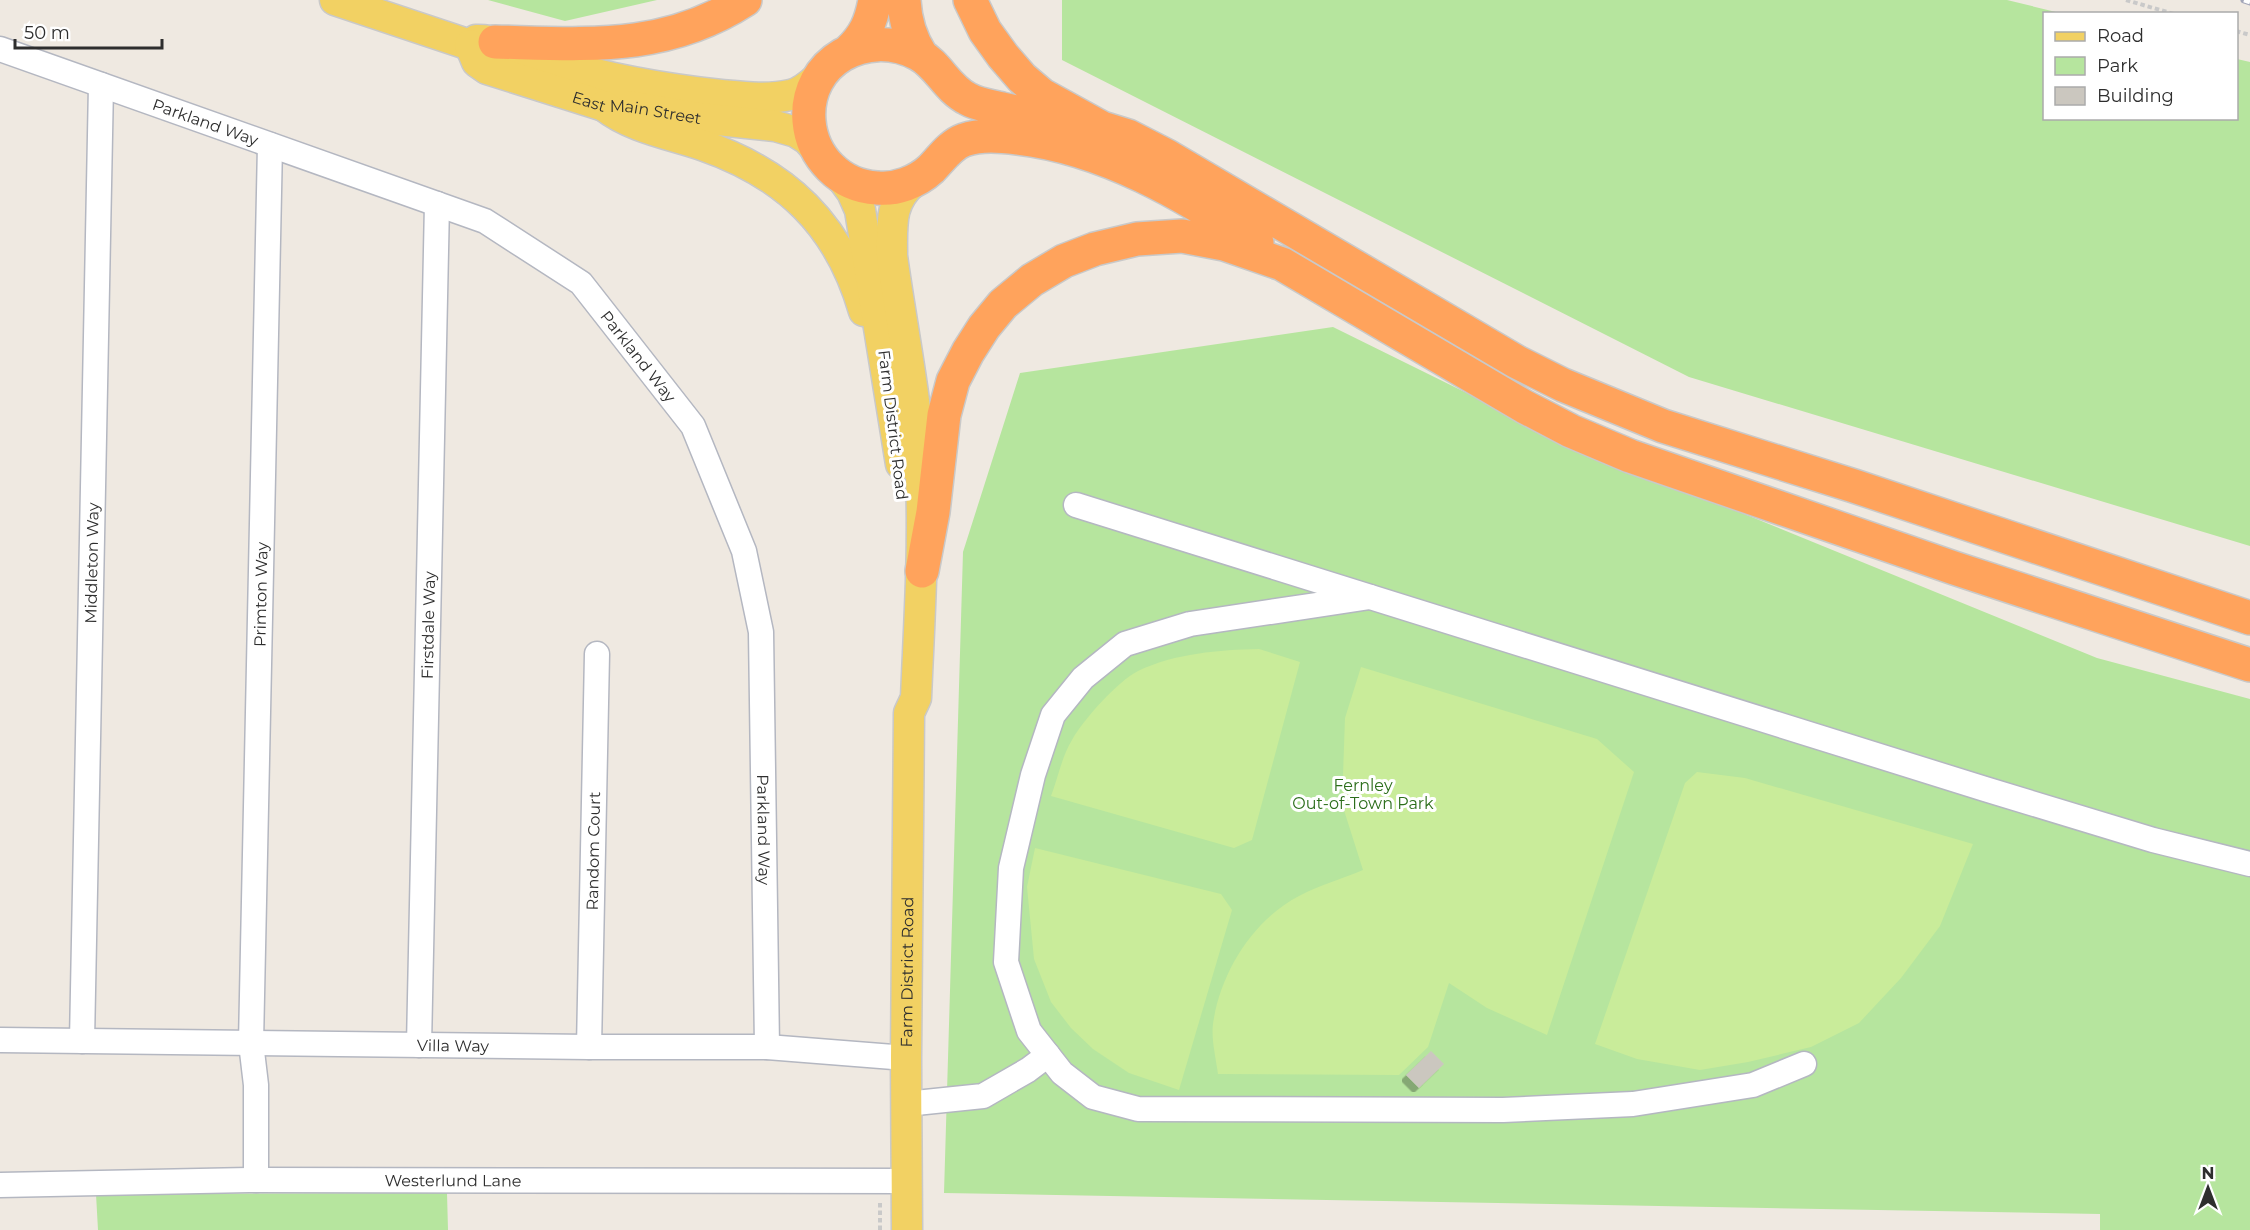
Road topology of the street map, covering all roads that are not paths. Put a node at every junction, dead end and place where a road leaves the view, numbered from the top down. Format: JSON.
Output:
{"nodes":[{"id":1,"x":335,"y":0,"type":"edge"},
{"id":2,"x":745,"y":0,"type":"edge"},
{"id":3,"x":875,"y":0,"type":"edge"},
{"id":4,"x":904,"y":0,"type":"edge"},
{"id":5,"x":970,"y":0,"type":"edge"},
{"id":6,"x":482,"y":43,"type":"junction"},
{"id":7,"x":0,"y":49,"type":"edge"},
{"id":8,"x":849,"y":51,"type":"junction"},
{"id":9,"x":921,"y":55,"type":"junction"},
{"id":10,"x":820,"y":76,"type":"junction"},
{"id":11,"x":946,"y":83,"type":"junction"},
{"id":12,"x":101,"y":85,"type":"junction"},
{"id":13,"x":604,"y":106,"type":"junction"},
{"id":14,"x":1102,"y":128,"type":"junction"},
{"id":15,"x":270,"y":145,"type":"junction"},
{"id":16,"x":816,"y":149,"type":"junction"},
{"id":17,"x":942,"y":156,"type":"junction"},
{"id":18,"x":841,"y":177,"type":"junction"},
{"id":19,"x":914,"y":181,"type":"junction"},
{"id":20,"x":437,"y":204,"type":"junction"},
{"id":21,"x":1282,"y":264,"type":"junction"},
{"id":22,"x":894,"y":418,"type":"junction"},
{"id":23,"x":1721,"y":488,"type":"junction"},
{"id":24,"x":1076,"y":505,"type":"dead end"},
{"id":25,"x":1924,"y":509,"type":"junction"},
{"id":26,"x":922,"y":571,"type":"junction"},
{"id":27,"x":1370,"y":597,"type":"junction"},
{"id":28,"x":2250,"y":618,"type":"edge"},
{"id":29,"x":597,"y":654,"type":"dead end"},
{"id":30,"x":2250,"y":665,"type":"edge"},
{"id":31,"x":909,"y":713,"type":"junction"},
{"id":32,"x":2250,"y":864,"type":"edge"},
{"id":33,"x":0,"y":1040,"type":"edge"},
{"id":34,"x":82,"y":1041,"type":"junction"},
{"id":35,"x":251,"y":1043,"type":"junction"},
{"id":36,"x":418,"y":1045,"type":"junction"},
{"id":37,"x":589,"y":1047,"type":"junction"},
{"id":38,"x":767,"y":1047,"type":"junction"},
{"id":39,"x":1048,"y":1055,"type":"junction"},
{"id":40,"x":906,"y":1058,"type":"junction"},
{"id":41,"x":1804,"y":1064,"type":"dead end"},
{"id":42,"x":906,"y":1104,"type":"junction"},
{"id":43,"x":256,"y":1180,"type":"junction"},
{"id":44,"x":906,"y":1181,"type":"junction"},
{"id":45,"x":0,"y":1185,"type":"edge"},
{"id":46,"x":907,"y":1230,"type":"edge"}],
"edges":[{"from":1,"to":6,"type":"main road","name":"East Main Street"},
{"from":2,"to":6,"type":"highway"},
{"from":3,"to":8,"type":"highway"},
{"from":4,"to":9,"type":"highway"},
{"from":5,"to":14,"type":"highway"},
{"from":6,"to":10,"type":"main road","name":"East Main Street"},
{"from":6,"to":13,"type":"main road","name":"East Main Street"},
{"from":7,"to":12,"type":"street","name":"Parkland Way"},
{"from":8,"to":9,"type":"highway"},
{"from":8,"to":10,"type":"highway"},
{"from":9,"to":11,"type":"highway"},
{"from":10,"to":16,"type":"highway"},
{"from":11,"to":14,"type":"highway"},
{"from":11,"to":17,"type":"highway"},
{"from":12,"to":15,"type":"street","name":"Parkland Way"},
{"from":12,"to":34,"type":"street","name":"Middleton Way"},
{"from":13,"to":16,"type":"main road","name":"East Main Street"},
{"from":13,"to":22,"type":"main road"},
{"from":14,"to":25,"type":"highway"},
{"from":15,"to":20,"type":"street","name":"Parkland Way"},
{"from":15,"to":35,"type":"street","name":"Primton Way"},
{"from":16,"to":18,"type":"highway"},
{"from":17,"to":19,"type":"highway"},
{"from":17,"to":21,"type":"highway"},
{"from":18,"to":19,"type":"highway"},
{"from":18,"to":22,"type":"main road","name":"Farm District Road"},
{"from":19,"to":26,"type":"main road","name":"Farm District Road"},
{"from":20,"to":36,"type":"street","name":"Firstdale Way"},
{"from":20,"to":38,"type":"street","name":"Parkland Way"},
{"from":21,"to":23,"type":"highway"},
{"from":21,"to":26,"type":"highway"},
{"from":22,"to":31,"type":"main road","name":"Farm District Road"},
{"from":23,"to":25,"type":"highway"},
{"from":23,"to":30,"type":"highway"},
{"from":24,"to":27,"type":"street"},
{"from":25,"to":28,"type":"highway"},
{"from":26,"to":31,"type":"main road","name":"Farm District Road"},
{"from":27,"to":32,"type":"street"},
{"from":27,"to":39,"type":"street"},
{"from":29,"to":37,"type":"street","name":"Random Court"},
{"from":31,"to":40,"type":"main road","name":"Farm District Road"},
{"from":33,"to":34,"type":"street","name":"Villa Way"},
{"from":34,"to":35,"type":"street","name":"Villa Way"},
{"from":35,"to":36,"type":"street","name":"Villa Way"},
{"from":35,"to":43,"type":"street","name":"Primton Way"},
{"from":36,"to":37,"type":"street","name":"Villa Way"},
{"from":37,"to":38,"type":"street","name":"Villa Way"},
{"from":38,"to":40,"type":"street","name":"Villa Way"},
{"from":39,"to":41,"type":"street"},
{"from":39,"to":42,"type":"street"},
{"from":40,"to":42,"type":"main road","name":"Farm District Road"},
{"from":42,"to":44,"type":"main road","name":"Farm District Road"},
{"from":43,"to":44,"type":"street","name":"Westerlund Lane"},
{"from":43,"to":45,"type":"street","name":"Westerlund Lane"},
{"from":44,"to":46,"type":"main road","name":"Farm District Road"}]}
